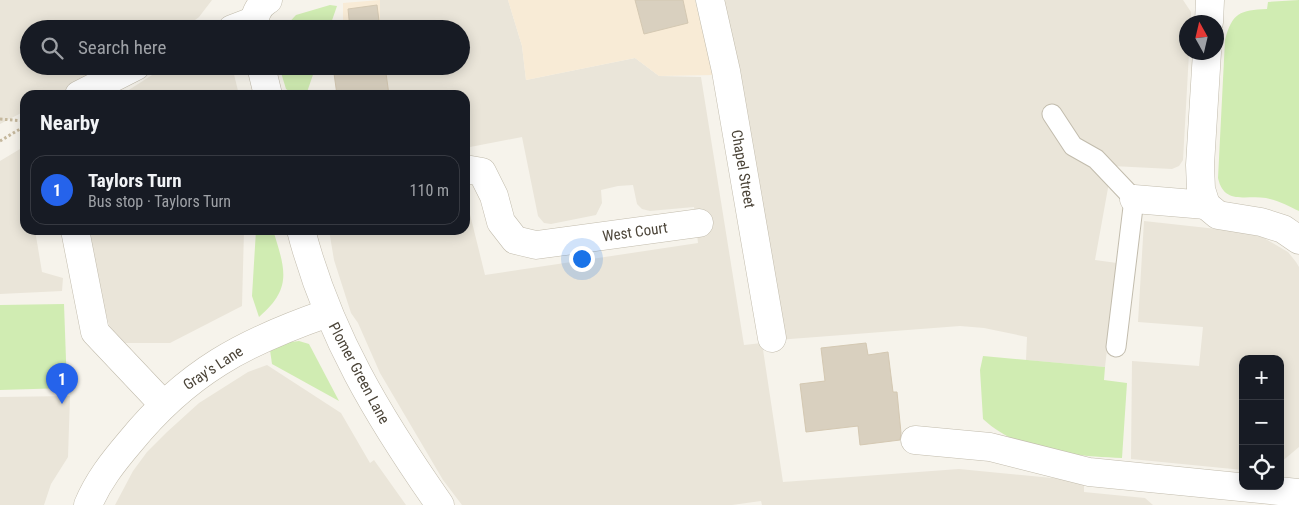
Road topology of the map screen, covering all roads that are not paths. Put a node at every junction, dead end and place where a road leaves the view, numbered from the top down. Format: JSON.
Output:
{"nodes":[{"id":1,"x":710,"y":0,"type":"edge"},
{"id":2,"x":1210,"y":0,"type":"edge"},
{"id":3,"x":1209,"y":15,"type":"edge"},
{"id":4,"x":1207,"y":60,"type":"edge"},
{"id":5,"x":118,"y":75,"type":"edge"},
{"id":6,"x":263,"y":75,"type":"edge"},
{"id":7,"x":89,"y":90,"type":"edge"},
{"id":8,"x":267,"y":90,"type":"edge"},
{"id":9,"x":1052,"y":114,"type":"dead end"},
{"id":10,"x":470,"y":170,"type":"edge"},
{"id":11,"x":1134,"y":199,"type":"junction"},
{"id":12,"x":1206,"y":205,"type":"junction"},
{"id":13,"x":699,"y":223,"type":"dead end"},
{"id":14,"x":76,"y":235,"type":"edge"},
{"id":15,"x":303,"y":235,"type":"edge"},
{"id":16,"x":1299,"y":240,"type":"edge"},
{"id":17,"x":328,"y":313,"type":"junction"},
{"id":18,"x":772,"y":338,"type":"dead end"},
{"id":19,"x":1116,"y":347,"type":"dead end"},
{"id":20,"x":163,"y":404,"type":"junction"},
{"id":21,"x":915,"y":440,"type":"dead end"},
{"id":22,"x":1299,"y":493,"type":"edge"},
{"id":23,"x":1182,"y":494,"type":"edge"},
{"id":24,"x":88,"y":505,"type":"edge"},
{"id":25,"x":440,"y":505,"type":"edge"}],
"edges":[{"from":1,"to":18,"type":"street","name":"Chapel Street"},
{"from":2,"to":3,"type":"street"},
{"from":4,"to":12,"type":"street"},
{"from":5,"to":7,"type":"street"},
{"from":6,"to":8,"type":"street"},
{"from":9,"to":11,"type":"lane"},
{"from":10,"to":13,"type":"street","name":"West Court"},
{"from":11,"to":12,"type":"street"},
{"from":11,"to":19,"type":"lane"},
{"from":12,"to":16,"type":"street"},
{"from":14,"to":20,"type":"street"},
{"from":15,"to":17,"type":"street","name":"Plomer Green Lane"},
{"from":17,"to":20,"type":"street","name":"Gray's Lane"},
{"from":17,"to":25,"type":"street","name":"Plomer Green Lane"},
{"from":20,"to":24,"type":"street","name":"Gray's Lane"},
{"from":21,"to":23,"type":"street"},
{"from":22,"to":23,"type":"street"}]}
